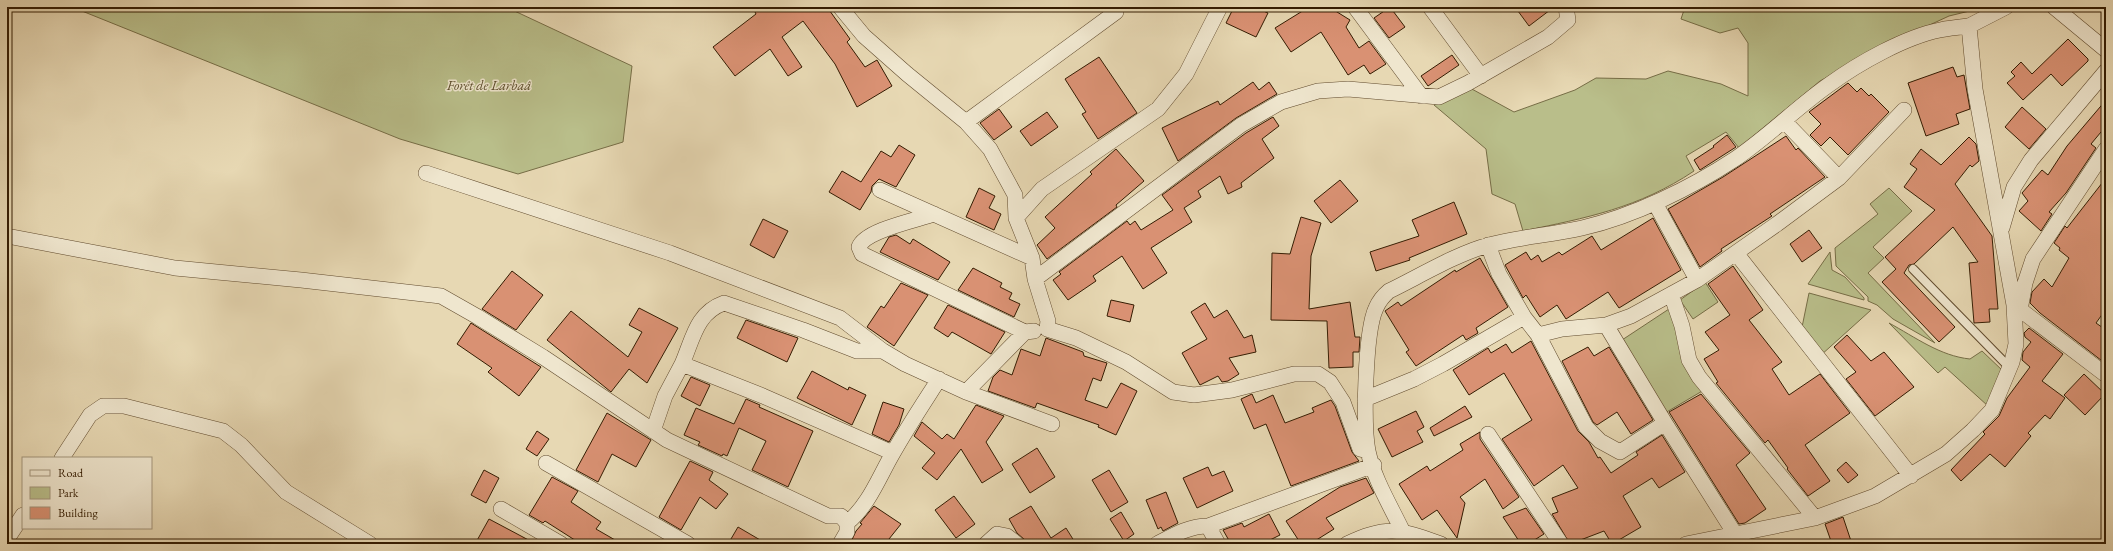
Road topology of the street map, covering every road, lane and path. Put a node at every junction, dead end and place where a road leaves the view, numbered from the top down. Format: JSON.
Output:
{"nodes":[{"id":1,"x":840,"y":7,"type":"edge"},
{"id":2,"x":1220,"y":7,"type":"edge"},
{"id":3,"x":1356,"y":7,"type":"edge"},
{"id":4,"x":1430,"y":7,"type":"edge"},
{"id":5,"x":1566,"y":7,"type":"edge"},
{"id":6,"x":2006,"y":7,"type":"edge"},
{"id":7,"x":2054,"y":7,"type":"edge"},
{"id":8,"x":1116,"y":12,"type":"dead end"},
{"id":9,"x":1969,"y":26,"type":"junction"},
{"id":10,"x":2106,"y":50,"type":"edge"},
{"id":11,"x":2106,"y":71,"type":"edge"},
{"id":12,"x":1481,"y":76,"type":"junction"},
{"id":13,"x":1421,"y":96,"type":"junction"},
{"id":14,"x":1904,"y":110,"type":"dead end"},
{"id":15,"x":966,"y":122,"type":"junction"},
{"id":16,"x":1785,"y":122,"type":"junction"},
{"id":17,"x":2106,"y":149,"type":"edge"},
{"id":18,"x":426,"y":173,"type":"dead end"},
{"id":19,"x":1840,"y":178,"type":"junction"},
{"id":20,"x":880,"y":190,"type":"dead end"},
{"id":21,"x":1655,"y":204,"type":"junction"},
{"id":22,"x":934,"y":214,"type":"junction"},
{"id":23,"x":1016,"y":218,"type":"junction"},
{"id":24,"x":2001,"y":231,"type":"junction"},
{"id":25,"x":7,"y":236,"type":"edge"},
{"id":26,"x":1488,"y":245,"type":"junction"},
{"id":27,"x":1736,"y":253,"type":"junction"},
{"id":28,"x":1032,"y":258,"type":"junction"},
{"id":29,"x":1914,"y":269,"type":"dead end"},
{"id":30,"x":1035,"y":279,"type":"junction"},
{"id":31,"x":1697,"y":280,"type":"junction"},
{"id":32,"x":1671,"y":294,"type":"junction"},
{"id":33,"x":2017,"y":308,"type":"junction"},
{"id":34,"x":1524,"y":317,"type":"junction"},
{"id":35,"x":1606,"y":325,"type":"junction"},
{"id":36,"x":1047,"y":329,"type":"junction"},
{"id":37,"x":1025,"y":332,"type":"junction"},
{"id":38,"x":1538,"y":335,"type":"junction"},
{"id":39,"x":883,"y":351,"type":"junction"},
{"id":40,"x":682,"y":364,"type":"junction"},
{"id":41,"x":2010,"y":368,"type":"junction"},
{"id":42,"x":2106,"y":375,"type":"edge"},
{"id":43,"x":939,"y":380,"type":"junction"},
{"id":44,"x":966,"y":392,"type":"junction"},
{"id":45,"x":1365,"y":399,"type":"junction"},
{"id":46,"x":1052,"y":424,"type":"dead end"},
{"id":47,"x":1665,"y":424,"type":"junction"},
{"id":48,"x":653,"y":431,"type":"junction"},
{"id":49,"x":1488,"y":434,"type":"dead end"},
{"id":50,"x":1368,"y":451,"type":"junction"},
{"id":51,"x":893,"y":453,"type":"junction"},
{"id":52,"x":63,"y":457,"type":"edge"},
{"id":53,"x":546,"y":462,"type":"dead end"},
{"id":54,"x":1374,"y":465,"type":"junction"},
{"id":55,"x":1911,"y":476,"type":"junction"},
{"id":56,"x":501,"y":509,"type":"dead end"},
{"id":57,"x":22,"y":517,"type":"edge"},
{"id":58,"x":1814,"y":518,"type":"junction"},
{"id":59,"x":847,"y":523,"type":"junction"},
{"id":60,"x":1208,"y":526,"type":"junction"},
{"id":61,"x":1402,"y":530,"type":"junction"},
{"id":62,"x":1735,"y":534,"type":"junction"},
{"id":63,"x":7,"y":539,"type":"edge"},
{"id":64,"x":370,"y":544,"type":"edge"},
{"id":65,"x":561,"y":544,"type":"edge"},
{"id":66,"x":686,"y":544,"type":"edge"},
{"id":67,"x":840,"y":544,"type":"edge"},
{"id":68,"x":986,"y":544,"type":"edge"},
{"id":69,"x":1017,"y":544,"type":"edge"},
{"id":70,"x":1158,"y":544,"type":"edge"},
{"id":71,"x":1218,"y":544,"type":"edge"},
{"id":72,"x":1347,"y":544,"type":"edge"},
{"id":73,"x":1442,"y":544,"type":"edge"},
{"id":74,"x":1561,"y":544,"type":"edge"},
{"id":75,"x":1686,"y":544,"type":"edge"}],
"edges":[{"from":1,"to":15,"type":"street"},
{"from":2,"to":23,"type":"street"},
{"from":3,"to":13,"type":"street"},
{"from":4,"to":12,"type":"street"},
{"from":5,"to":12,"type":"street"},
{"from":6,"to":9,"type":"street"},
{"from":7,"to":10,"type":"street"},
{"from":8,"to":15,"type":"street"},
{"from":9,"to":16,"type":"street"},
{"from":9,"to":24,"type":"street"},
{"from":11,"to":24,"type":"street"},
{"from":12,"to":13,"type":"street"},
{"from":13,"to":30,"type":"street"},
{"from":14,"to":19,"type":"street"},
{"from":15,"to":23,"type":"street"},
{"from":16,"to":19,"type":"street"},
{"from":16,"to":21,"type":"street"},
{"from":17,"to":33,"type":"street"},
{"from":18,"to":39,"type":"street"},
{"from":19,"to":27,"type":"street"},
{"from":20,"to":22,"type":"street"},
{"from":21,"to":26,"type":"street"},
{"from":21,"to":31,"type":"street"},
{"from":22,"to":28,"type":"street"},
{"from":22,"to":37,"type":"street"},
{"from":23,"to":28,"type":"street"},
{"from":24,"to":33,"type":"street"},
{"from":25,"to":48,"type":"street"},
{"from":26,"to":34,"type":"street"},
{"from":26,"to":45,"type":"street"},
{"from":27,"to":31,"type":"street"},
{"from":27,"to":55,"type":"street"},
{"from":28,"to":30,"type":"street"},
{"from":29,"to":41,"type":"lane"},
{"from":30,"to":36,"type":"street"},
{"from":31,"to":32,"type":"street"},
{"from":32,"to":35,"type":"street"},
{"from":32,"to":58,"type":"street"},
{"from":33,"to":41,"type":"street"},
{"from":33,"to":42,"type":"street"},
{"from":34,"to":38,"type":"street"},
{"from":34,"to":45,"type":"street"},
{"from":35,"to":38,"type":"street"},
{"from":35,"to":47,"type":"street"},
{"from":36,"to":37,"type":"street"},
{"from":36,"to":50,"type":"street"},
{"from":37,"to":44,"type":"street"},
{"from":38,"to":47,"type":"street"},
{"from":39,"to":40,"type":"street"},
{"from":39,"to":43,"type":"street"},
{"from":40,"to":48,"type":"street"},
{"from":40,"to":51,"type":"street"},
{"from":41,"to":55,"type":"street"},
{"from":43,"to":44,"type":"street"},
{"from":43,"to":51,"type":"street"},
{"from":44,"to":46,"type":"street"},
{"from":45,"to":50,"type":"street"},
{"from":47,"to":62,"type":"street"},
{"from":48,"to":59,"type":"street"},
{"from":49,"to":74,"type":"street"},
{"from":50,"to":54,"type":"street"},
{"from":51,"to":59,"type":"street"},
{"from":52,"to":64,"type":"street"},
{"from":53,"to":66,"type":"street"},
{"from":54,"to":60,"type":"street"},
{"from":54,"to":61,"type":"street"},
{"from":55,"to":58,"type":"street"},
{"from":56,"to":65,"type":"street"},
{"from":57,"to":63,"type":"street"},
{"from":58,"to":62,"type":"street"},
{"from":59,"to":67,"type":"street"},
{"from":60,"to":70,"type":"street"},
{"from":60,"to":71,"type":"street"},
{"from":61,"to":72,"type":"street"},
{"from":61,"to":73,"type":"street"},
{"from":62,"to":75,"type":"street"},
{"from":68,"to":69,"type":"street"}]}
